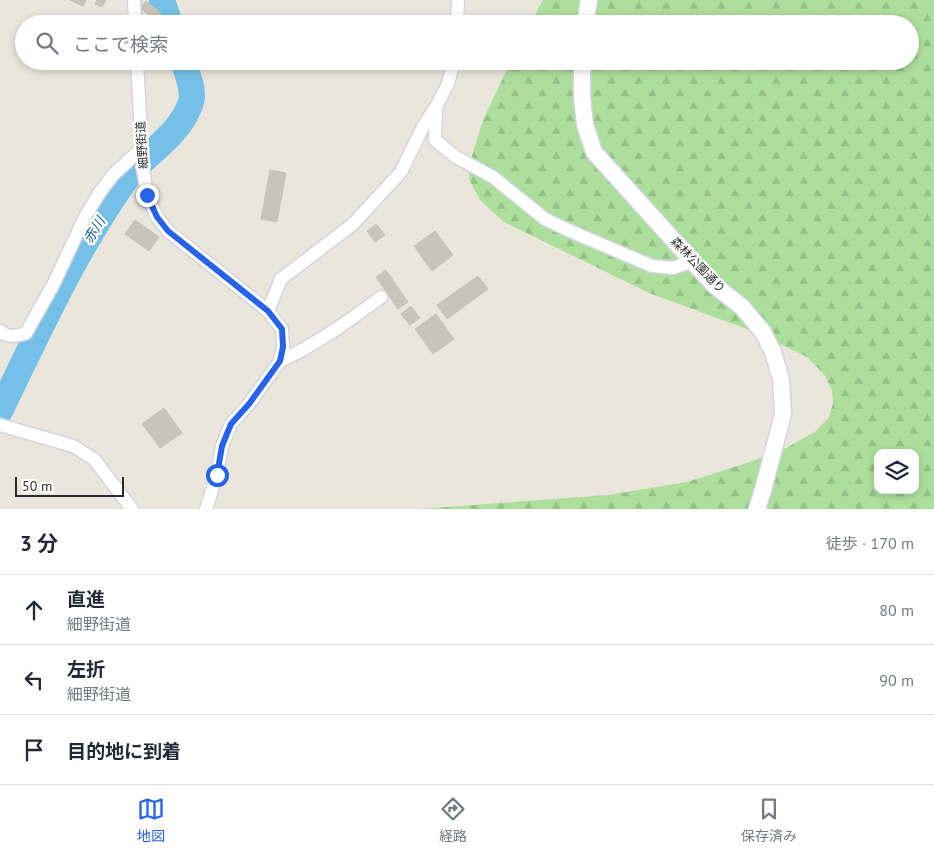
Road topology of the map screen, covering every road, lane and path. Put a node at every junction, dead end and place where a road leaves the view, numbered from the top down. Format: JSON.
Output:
{"nodes":[{"id":1,"x":134,"y":0,"type":"edge"},
{"id":2,"x":458,"y":0,"type":"edge"},
{"id":3,"x":589,"y":0,"type":"edge"},
{"id":4,"x":135,"y":15,"type":"edge"},
{"id":5,"x":457,"y":15,"type":"edge"},
{"id":6,"x":586,"y":15,"type":"edge"},
{"id":7,"x":138,"y":70,"type":"edge"},
{"id":8,"x":452,"y":70,"type":"edge"},
{"id":9,"x":582,"y":70,"type":"edge"},
{"id":10,"x":436,"y":107,"type":"junction"},
{"id":11,"x":142,"y":148,"type":"junction"},
{"id":12,"x":693,"y":261,"type":"junction"},
{"id":13,"x":382,"y":297,"type":"dead end"},
{"id":14,"x":268,"y":311,"type":"junction"},
{"id":15,"x":0,"y":331,"type":"edge"},
{"id":16,"x":280,"y":361,"type":"junction"},
{"id":17,"x":0,"y":424,"type":"edge"},
{"id":18,"x":132,"y":509,"type":"edge"},
{"id":19,"x":206,"y":509,"type":"edge"},
{"id":20,"x":757,"y":509,"type":"edge"}],
"edges":[{"from":1,"to":4,"type":"street"},
{"from":2,"to":5,"type":"street"},
{"from":3,"to":6,"type":"street"},
{"from":7,"to":11,"type":"street","name":"細野街道"},
{"from":8,"to":10,"type":"street"},
{"from":9,"to":12,"type":"street","name":"森林公園通り"},
{"from":10,"to":12,"type":"street"},
{"from":10,"to":14,"type":"street"},
{"from":11,"to":14,"type":"street","name":"細野街道"},
{"from":11,"to":15,"type":"street"},
{"from":12,"to":20,"type":"street","name":"森林公園通り"},
{"from":13,"to":16,"type":"street"},
{"from":14,"to":16,"type":"street","name":"細野街道"},
{"from":16,"to":19,"type":"street"},
{"from":17,"to":18,"type":"street"}]}
